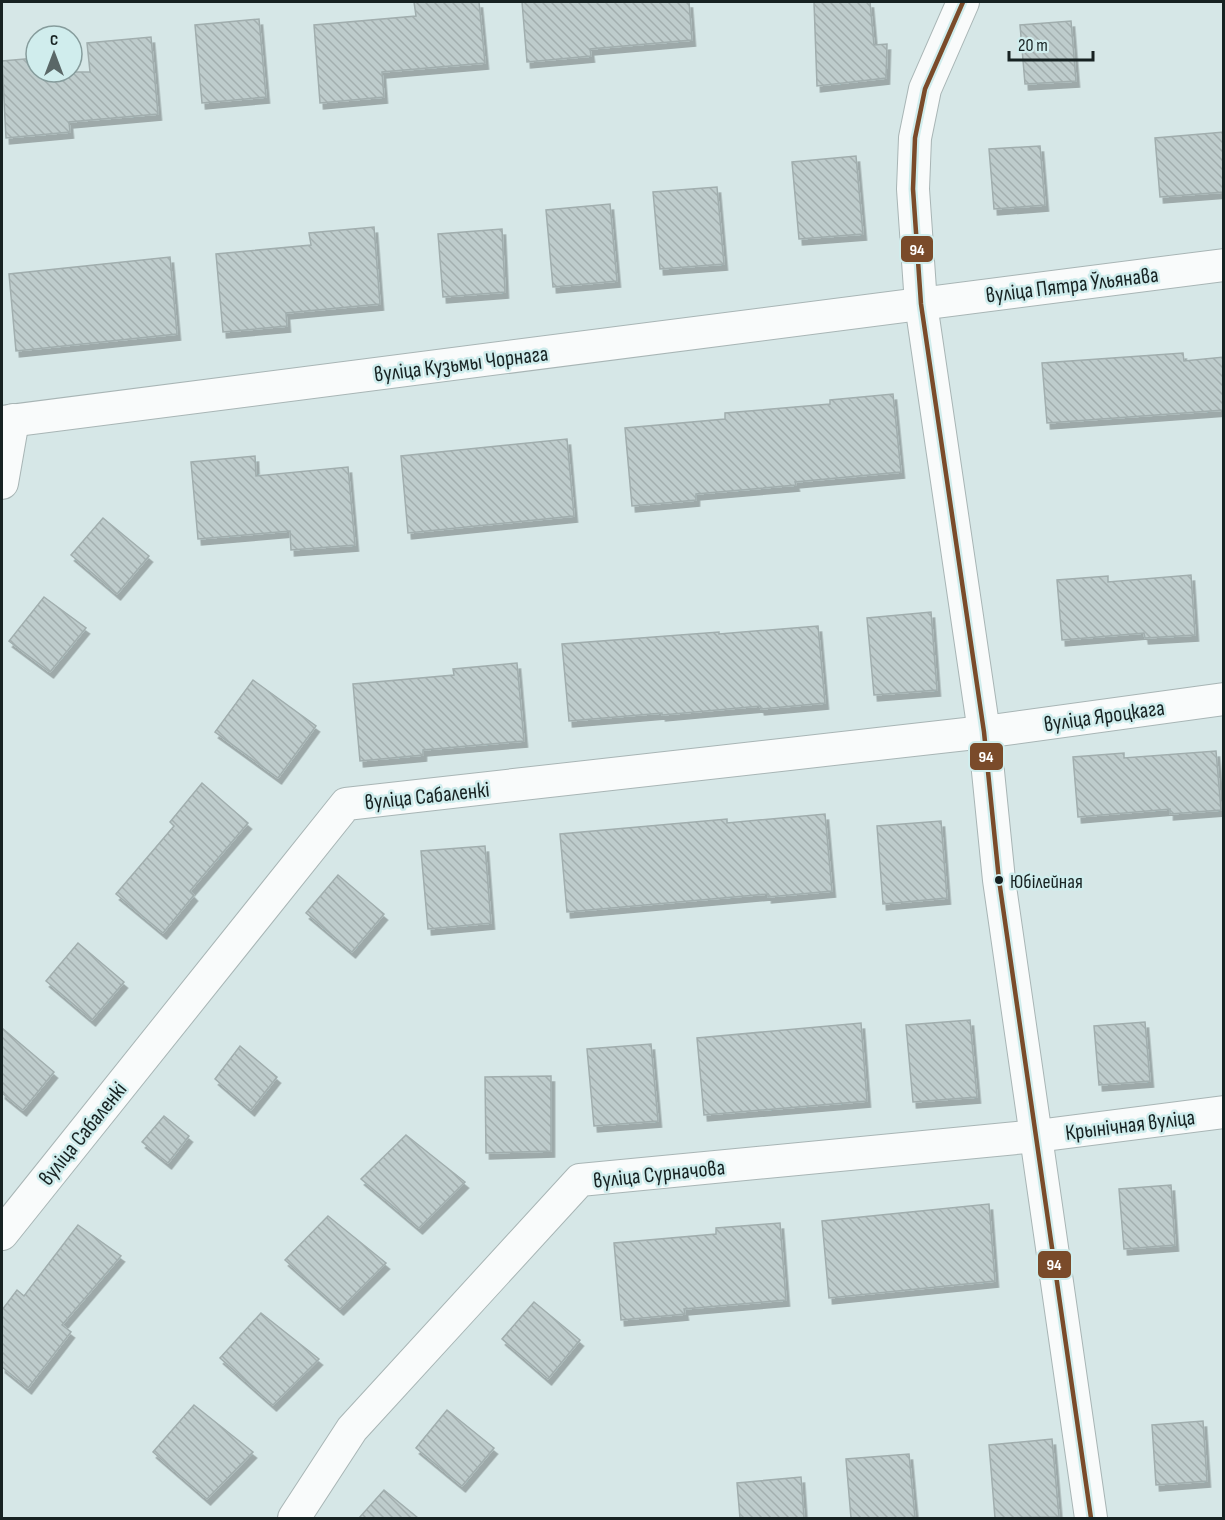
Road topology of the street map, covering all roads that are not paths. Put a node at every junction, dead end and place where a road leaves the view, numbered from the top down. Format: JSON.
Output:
{"nodes":[{"id":1,"x":963,"y":2,"type":"edge"},
{"id":2,"x":1224,"y":266,"type":"edge"},
{"id":3,"x":921,"y":304,"type":"junction"},
{"id":4,"x":7,"y":421,"type":"edge"},
{"id":5,"x":2,"y":483,"type":"edge"},
{"id":6,"x":1224,"y":699,"type":"edge"},
{"id":7,"x":984,"y":732,"type":"junction"},
{"id":8,"x":1224,"y":1112,"type":"edge"},
{"id":9,"x":1037,"y":1136,"type":"junction"},
{"id":10,"x":2,"y":1234,"type":"edge"},
{"id":11,"x":294,"y":1518,"type":"edge"},
{"id":12,"x":1091,"y":1518,"type":"edge"}],
"edges":[{"from":1,"to":3,"type":"street"},
{"from":2,"to":3,"type":"street","name":"вуліца Пятра Ўльянава"},
{"from":3,"to":4,"type":"street","name":"вуліца Кузьмы Чорнага"},
{"from":3,"to":7,"type":"street"},
{"from":4,"to":5,"type":"street"},
{"from":6,"to":7,"type":"street","name":"вуліца Яроцкага"},
{"from":7,"to":9,"type":"street"},
{"from":7,"to":10,"type":"street","name":"вуліца Сабаленкі"},
{"from":8,"to":9,"type":"street","name":"Крынічная вуліца"},
{"from":9,"to":11,"type":"street","name":"вуліца Сурначова"},
{"from":9,"to":12,"type":"street"}]}
